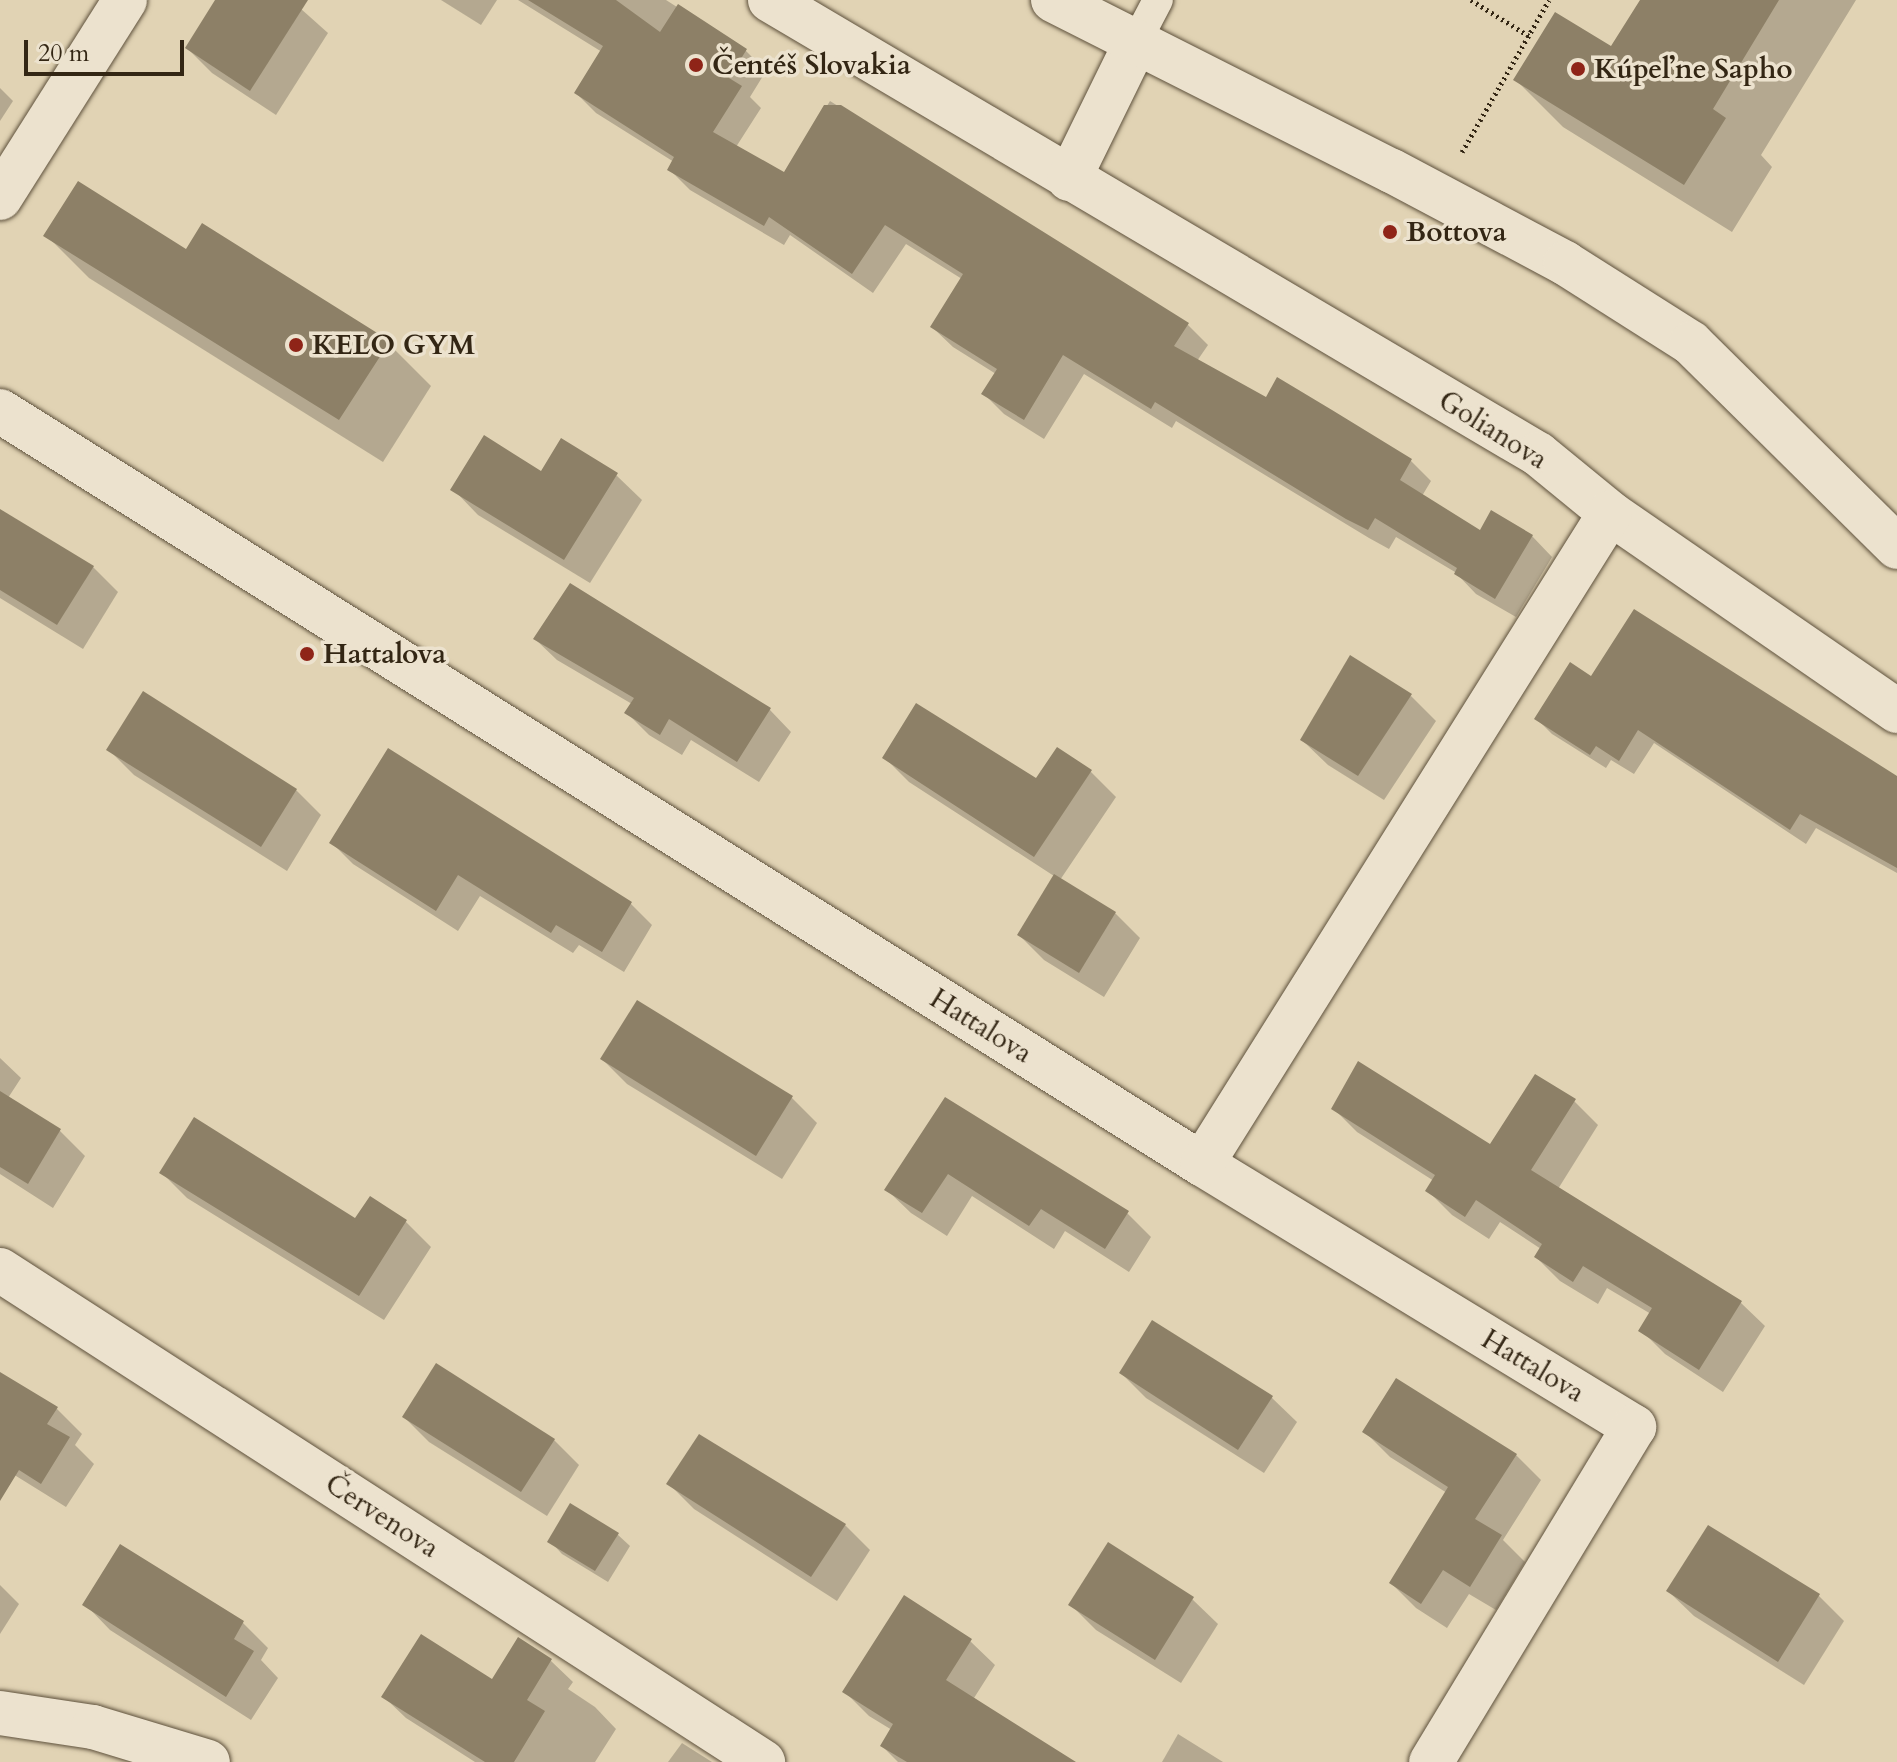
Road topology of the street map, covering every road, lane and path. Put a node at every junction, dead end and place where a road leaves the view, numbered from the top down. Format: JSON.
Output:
{"nodes":[{"id":1,"x":125,"y":0,"type":"edge"},
{"id":2,"x":770,"y":0,"type":"edge"},
{"id":3,"x":1053,"y":0,"type":"edge"},
{"id":4,"x":1158,"y":0,"type":"edge"},
{"id":5,"x":1471,"y":0,"type":"edge"},
{"id":6,"x":1549,"y":0,"type":"edge"},
{"id":7,"x":1529,"y":36,"type":"junction"},
{"id":8,"x":1136,"y":42,"type":"junction"},
{"id":9,"x":1458,"y":160,"type":"dead end"},
{"id":10,"x":1069,"y":179,"type":"junction"},
{"id":11,"x":0,"y":198,"type":"edge"},
{"id":12,"x":0,"y":411,"type":"edge"},
{"id":13,"x":1610,"y":513,"type":"junction"},
{"id":14,"x":1897,"y":547,"type":"edge"},
{"id":15,"x":1897,"y":711,"type":"edge"},
{"id":16,"x":1202,"y":1164,"type":"junction"},
{"id":17,"x":0,"y":1270,"type":"edge"},
{"id":18,"x":0,"y":1713,"type":"edge"},
{"id":19,"x":208,"y":1762,"type":"edge"},
{"id":20,"x":763,"y":1762,"type":"edge"},
{"id":21,"x":1431,"y":1762,"type":"edge"}],
"edges":[{"from":1,"to":11,"type":"street"},
{"from":2,"to":10,"type":"street","name":"Golianova"},
{"from":3,"to":8,"type":"street"},
{"from":4,"to":8,"type":"lane"},
{"from":5,"to":7,"type":"path"},
{"from":6,"to":7,"type":"path"},
{"from":7,"to":9,"type":"path"},
{"from":8,"to":10,"type":"street"},
{"from":8,"to":14,"type":"street"},
{"from":10,"to":13,"type":"street","name":"Golianova"},
{"from":12,"to":16,"type":"street","name":"Hattalova"},
{"from":13,"to":15,"type":"street","name":"Golianova"},
{"from":13,"to":16,"type":"street"},
{"from":16,"to":21,"type":"street","name":"Hattalova"},
{"from":17,"to":20,"type":"street","name":"Červenova"},
{"from":18,"to":19,"type":"street"}]}
